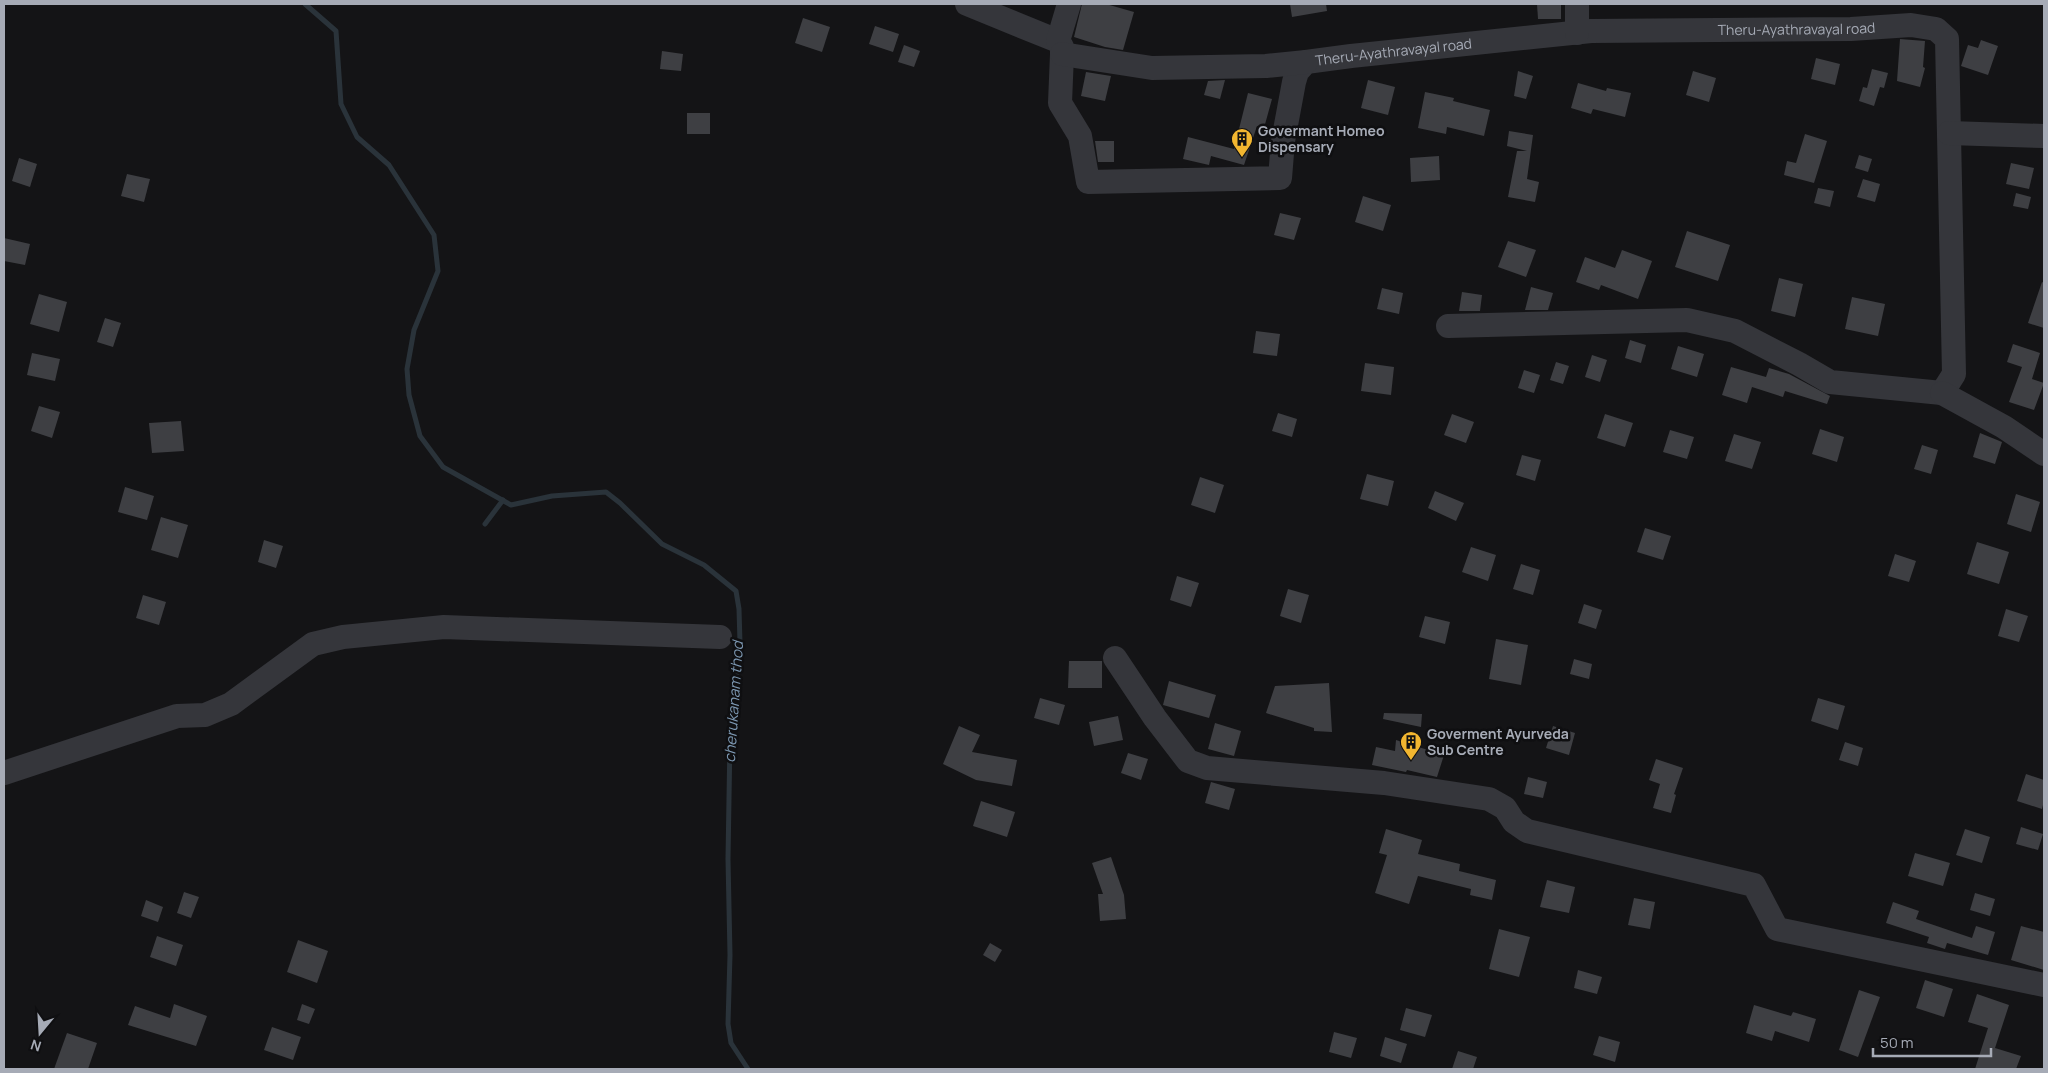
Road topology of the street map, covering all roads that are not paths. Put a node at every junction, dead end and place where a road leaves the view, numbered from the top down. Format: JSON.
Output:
{"nodes":[{"id":1,"x":967,"y":4,"type":"edge"},
{"id":2,"x":1069,"y":4,"type":"edge"},
{"id":3,"x":1577,"y":4,"type":"edge"},
{"id":4,"x":1577,"y":33,"type":"junction"},
{"id":5,"x":1060,"y":48,"type":"junction"},
{"id":6,"x":1306,"y":62,"type":"junction"},
{"id":7,"x":1949,"y":133,"type":"junction"},
{"id":8,"x":2044,"y":136,"type":"edge"},
{"id":9,"x":1448,"y":326,"type":"dead end"},
{"id":10,"x":1942,"y":393,"type":"junction"},
{"id":11,"x":2044,"y":454,"type":"edge"},
{"id":12,"x":720,"y":637,"type":"dead end"},
{"id":13,"x":1115,"y":658,"type":"dead end"},
{"id":14,"x":4,"y":774,"type":"edge"},
{"id":15,"x":2044,"y":985,"type":"edge"}],
"edges":[{"from":1,"to":5,"type":"street"},
{"from":2,"to":5,"type":"street"},
{"from":3,"to":4,"type":"street"},
{"from":4,"to":6,"type":"street","name":"Theru-Ayathravayal road"},
{"from":4,"to":7,"type":"street","name":"Theru-Ayathravayal road"},
{"from":5,"to":6,"type":"street"},
{"from":5,"to":6,"type":"street","name":"Theru-Ayathravayal road"},
{"from":7,"to":8,"type":"street"},
{"from":7,"to":10,"type":"street"},
{"from":9,"to":10,"type":"street"},
{"from":10,"to":11,"type":"street"},
{"from":12,"to":14,"type":"street"},
{"from":13,"to":15,"type":"street"}]}
